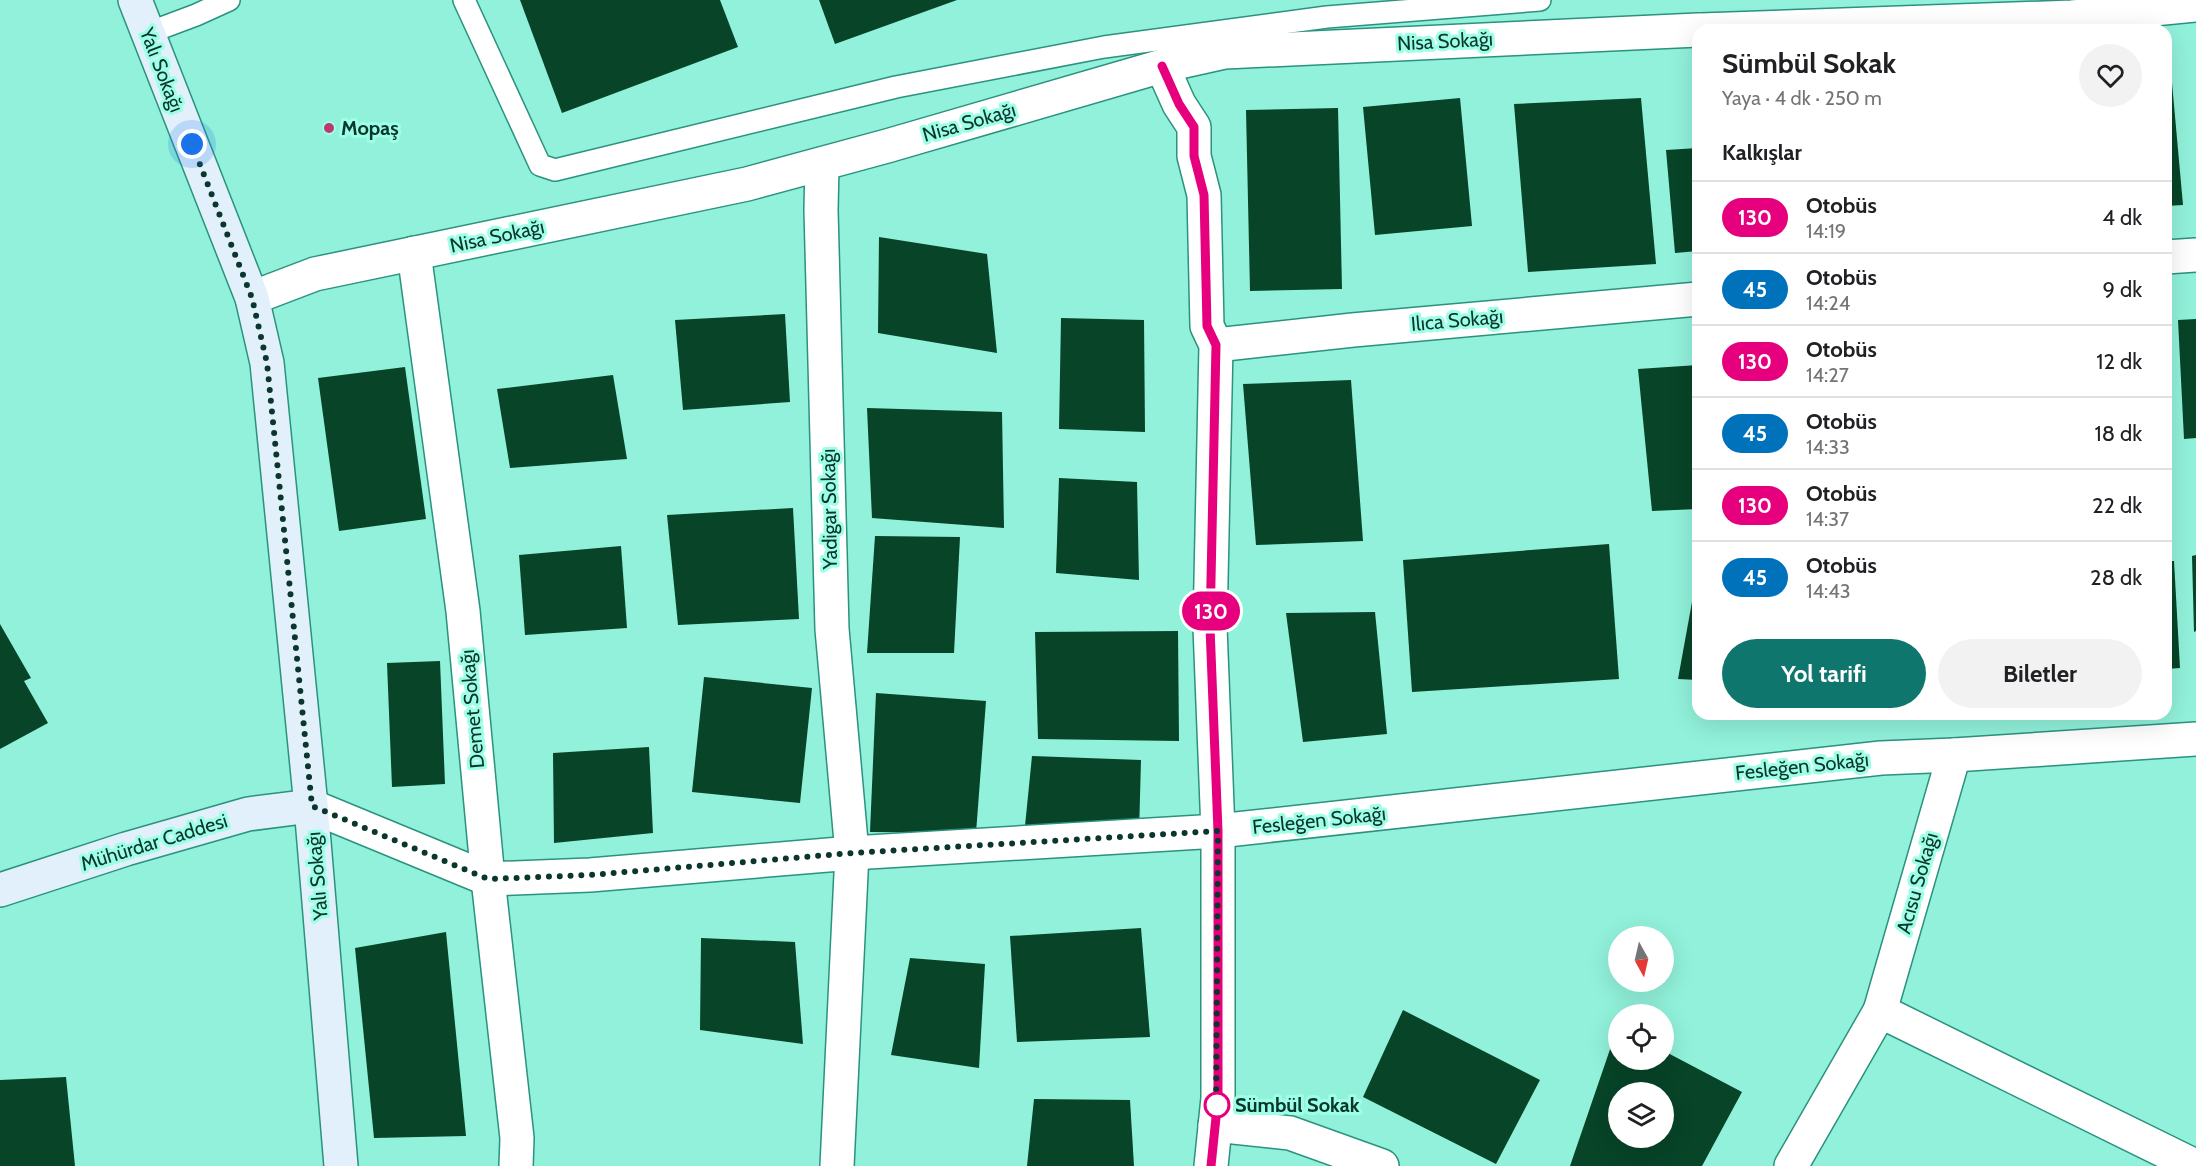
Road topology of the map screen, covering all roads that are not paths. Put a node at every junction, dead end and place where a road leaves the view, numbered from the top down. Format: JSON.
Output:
{"nodes":[{"id":1,"x":135,"y":0,"type":"edge"},
{"id":2,"x":229,"y":0,"type":"edge"},
{"id":3,"x":464,"y":0,"type":"edge"},
{"id":4,"x":1540,"y":0,"type":"edge"},
{"id":5,"x":2192,"y":5,"type":"edge"},
{"id":6,"x":1871,"y":24,"type":"edge"},
{"id":7,"x":1692,"y":30,"type":"edge"},
{"id":8,"x":148,"y":33,"type":"junction"},
{"id":9,"x":1162,"y":66,"type":"junction"},
{"id":10,"x":822,"y":164,"type":"junction"},
{"id":11,"x":414,"y":253,"type":"junction"},
{"id":12,"x":2196,"y":255,"type":"edge"},
{"id":13,"x":2172,"y":257,"type":"edge"},
{"id":14,"x":252,"y":298,"type":"junction"},
{"id":15,"x":1692,"y":300,"type":"edge"},
{"id":16,"x":1216,"y":345,"type":"junction"},
{"id":17,"x":2196,"y":739,"type":"edge"},
{"id":18,"x":1953,"y":755,"type":"junction"},
{"id":19,"x":312,"y":806,"type":"junction"},
{"id":20,"x":1218,"y":831,"type":"junction"},
{"id":21,"x":852,"y":853,"type":"junction"},
{"id":22,"x":488,"y":879,"type":"junction"},
{"id":23,"x":0,"y":890,"type":"edge"},
{"id":24,"x":1880,"y":1011,"type":"junction"},
{"id":25,"x":1215,"y":1125,"type":"junction"},
{"id":26,"x":341,"y":1166,"type":"edge"},
{"id":27,"x":516,"y":1166,"type":"edge"},
{"id":28,"x":837,"y":1166,"type":"edge"},
{"id":29,"x":1211,"y":1166,"type":"edge"},
{"id":30,"x":1382,"y":1166,"type":"edge"},
{"id":31,"x":1791,"y":1166,"type":"edge"},
{"id":32,"x":2195,"y":1166,"type":"edge"}],
"edges":[{"from":1,"to":8,"type":"street","name":"Yalı Sokağı"},
{"from":2,"to":8,"type":"lane"},
{"from":3,"to":4,"type":"lane"},
{"from":5,"to":6,"type":"street","name":"Nisa Sokağı"},
{"from":7,"to":9,"type":"street","name":"Nisa Sokağı"},
{"from":8,"to":14,"type":"street","name":"Yalı Sokağı"},
{"from":9,"to":10,"type":"street","name":"Nisa Sokağı"},
{"from":9,"to":16,"type":"street"},
{"from":10,"to":11,"type":"street","name":"Nisa Sokağı"},
{"from":10,"to":21,"type":"street","name":"Yadigar Sokağı"},
{"from":11,"to":14,"type":"street","name":"Nisa Sokağı"},
{"from":11,"to":22,"type":"street","name":"Demet Sokağı"},
{"from":12,"to":13,"type":"street"},
{"from":14,"to":19,"type":"street","name":"Yalı Sokağı"},
{"from":15,"to":16,"type":"street","name":"Ilıca Sokağı"},
{"from":16,"to":20,"type":"street"},
{"from":17,"to":18,"type":"street","name":"Fesleğen Sokağı"},
{"from":18,"to":20,"type":"street","name":"Fesleğen Sokağı"},
{"from":18,"to":24,"type":"street","name":"Acısu Sokağı"},
{"from":19,"to":22,"type":"street","name":"Fesleğen Sokağı"},
{"from":19,"to":23,"type":"street","name":"Mühürdar Caddesi"},
{"from":19,"to":26,"type":"street","name":"Yalı Sokağı"},
{"from":20,"to":21,"type":"street","name":"Fesleğen Sokağı"},
{"from":20,"to":25,"type":"street"},
{"from":21,"to":22,"type":"street","name":"Fesleğen Sokağı"},
{"from":21,"to":28,"type":"street","name":"Yadigar Sokağı"},
{"from":22,"to":27,"type":"street","name":"Demet Sokağı"},
{"from":24,"to":31,"type":"street","name":"Acısu Sokağı"},
{"from":24,"to":32,"type":"street"},
{"from":25,"to":29,"type":"street"},
{"from":25,"to":30,"type":"street"}]}
